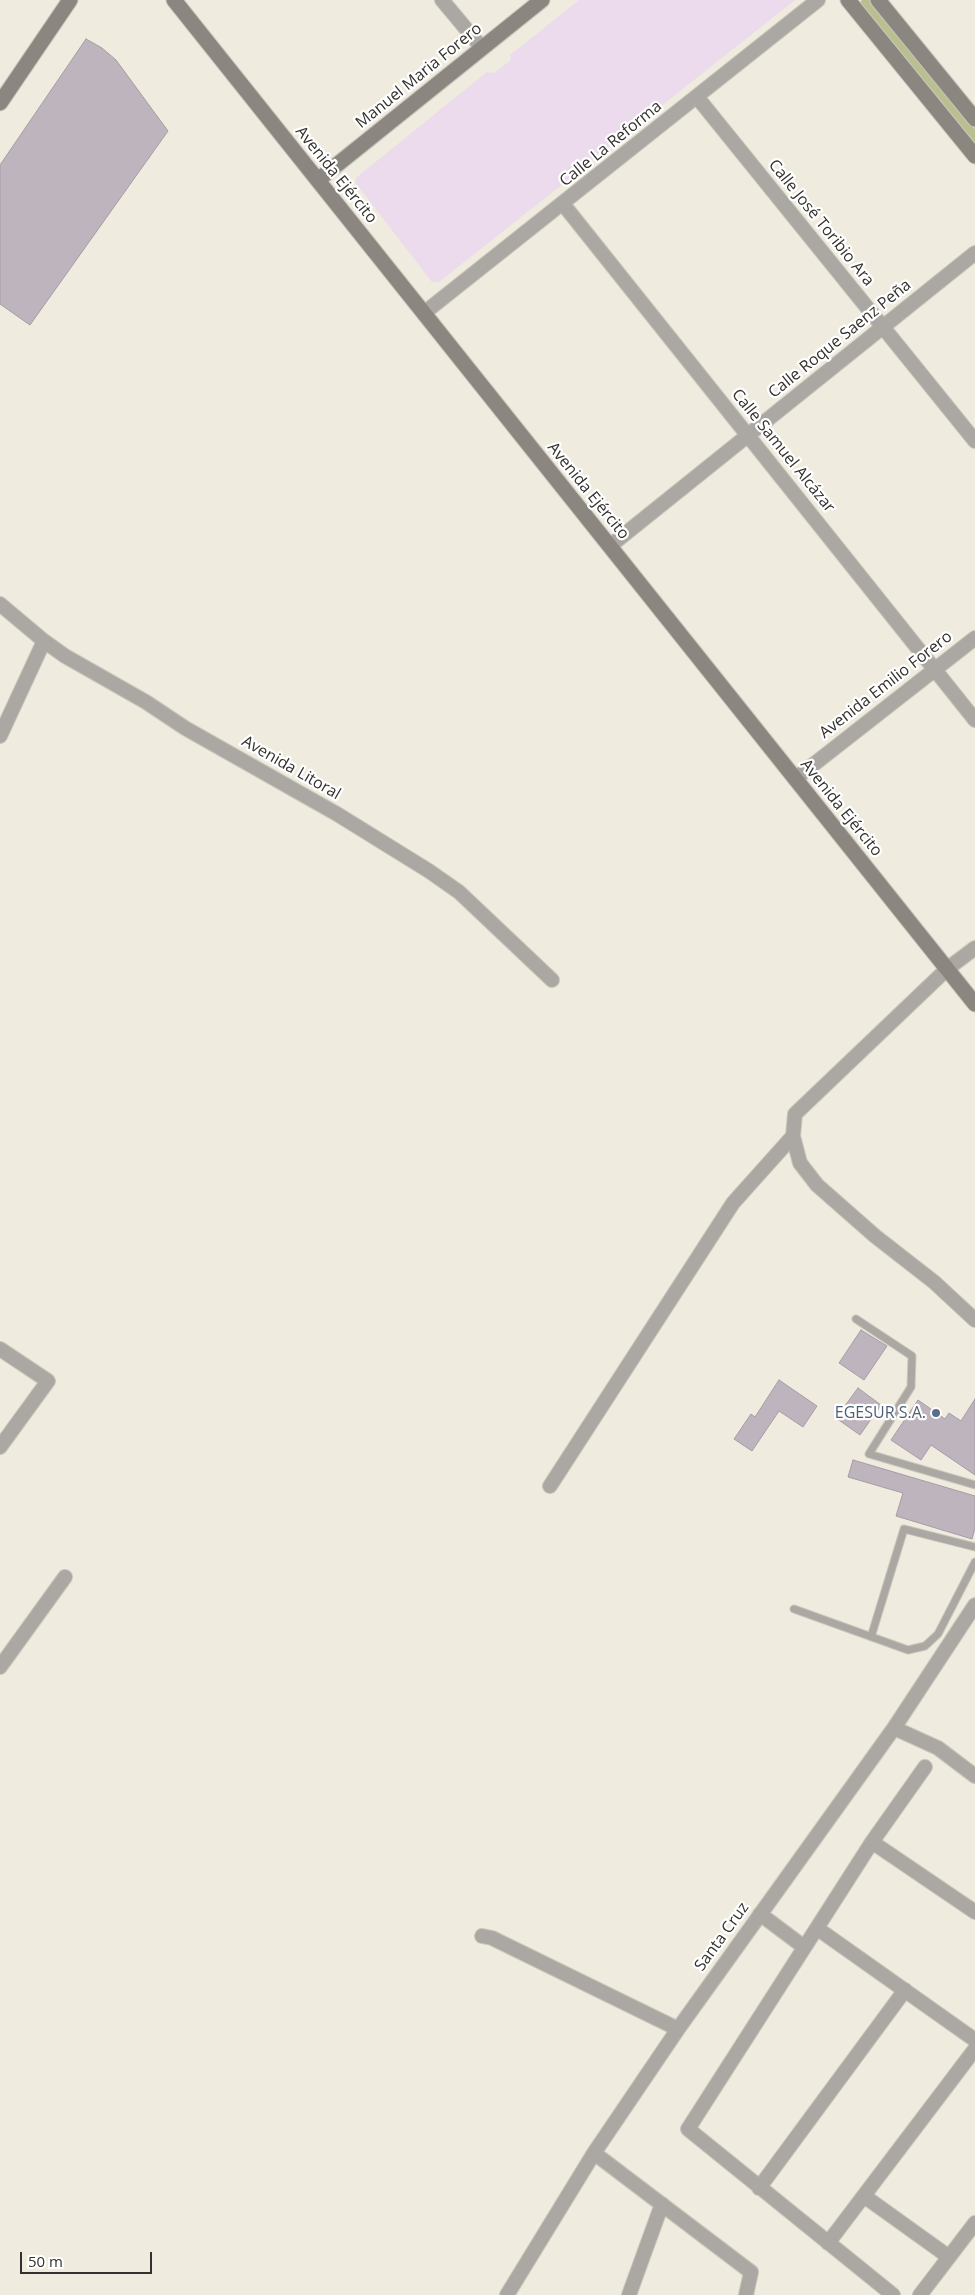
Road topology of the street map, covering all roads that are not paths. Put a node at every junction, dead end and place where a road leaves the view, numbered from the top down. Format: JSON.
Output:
{"nodes":[{"id":1,"x":70,"y":0,"type":"edge"},
{"id":2,"x":174,"y":0,"type":"edge"},
{"id":3,"x":442,"y":0,"type":"edge"},
{"id":4,"x":542,"y":0,"type":"edge"},
{"id":5,"x":818,"y":0,"type":"edge"},
{"id":6,"x":848,"y":0,"type":"edge"},
{"id":7,"x":878,"y":0,"type":"edge"},
{"id":8,"x":482,"y":48,"type":"junction"},
{"id":9,"x":697,"y":97,"type":"junction"},
{"id":10,"x":0,"y":103,"type":"edge"},
{"id":11,"x":975,"y":119,"type":"edge"},
{"id":12,"x":975,"y":156,"type":"edge"},
{"id":13,"x":318,"y":180,"type":"junction"},
{"id":14,"x":564,"y":204,"type":"junction"},
{"id":15,"x":975,"y":253,"type":"edge"},
{"id":16,"x":424,"y":313,"type":"junction"},
{"id":17,"x":883,"y":327,"type":"junction"},
{"id":18,"x":748,"y":436,"type":"junction"},
{"id":19,"x":975,"y":441,"type":"edge"},
{"id":20,"x":610,"y":546,"type":"junction"},
{"id":21,"x":0,"y":604,"type":"edge"},
{"id":22,"x":975,"y":638,"type":"edge"},
{"id":23,"x":44,"y":641,"type":"junction"},
{"id":24,"x":935,"y":669,"type":"junction"},
{"id":25,"x":975,"y":720,"type":"edge"},
{"id":26,"x":0,"y":736,"type":"edge"},
{"id":27,"x":795,"y":779,"type":"junction"},
{"id":28,"x":975,"y":948,"type":"edge"},
{"id":29,"x":947,"y":969,"type":"junction"},
{"id":30,"x":552,"y":980,"type":"dead end"},
{"id":31,"x":975,"y":1004,"type":"edge"},
{"id":32,"x":793,"y":1136,"type":"junction"},
{"id":33,"x":856,"y":1319,"type":"dead end"},
{"id":34,"x":975,"y":1320,"type":"edge"},
{"id":35,"x":0,"y":1349,"type":"edge"},
{"id":36,"x":0,"y":1447,"type":"edge"},
{"id":37,"x":975,"y":1485,"type":"edge"},
{"id":38,"x":550,"y":1486,"type":"dead end"},
{"id":39,"x":975,"y":1547,"type":"edge"},
{"id":40,"x":975,"y":1562,"type":"edge"},
{"id":41,"x":65,"y":1577,"type":"dead end"},
{"id":42,"x":975,"y":1605,"type":"edge"},
{"id":43,"x":794,"y":1609,"type":"dead end"},
{"id":44,"x":872,"y":1637,"type":"junction"},
{"id":45,"x":0,"y":1667,"type":"edge"},
{"id":46,"x":894,"y":1728,"type":"junction"},
{"id":47,"x":924,"y":1767,"type":"dead end"},
{"id":48,"x":975,"y":1776,"type":"edge"},
{"id":49,"x":872,"y":1842,"type":"junction"},
{"id":50,"x":975,"y":1912,"type":"edge"},
{"id":51,"x":760,"y":1914,"type":"junction"},
{"id":52,"x":818,"y":1929,"type":"junction"},
{"id":53,"x":482,"y":1936,"type":"dead end"},
{"id":54,"x":804,"y":1947,"type":"junction"},
{"id":55,"x":905,"y":1990,"type":"junction"},
{"id":56,"x":678,"y":2029,"type":"junction"},
{"id":57,"x":975,"y":2040,"type":"edge"},
{"id":58,"x":975,"y":2049,"type":"edge"},
{"id":59,"x":594,"y":2153,"type":"junction"},
{"id":60,"x":759,"y":2188,"type":"junction"},
{"id":61,"x":864,"y":2196,"type":"junction"},
{"id":62,"x":662,"y":2204,"type":"junction"},
{"id":63,"x":975,"y":2223,"type":"edge"},
{"id":64,"x":828,"y":2244,"type":"junction"},
{"id":65,"x":949,"y":2258,"type":"junction"},
{"id":66,"x":507,"y":2295,"type":"edge"},
{"id":67,"x":629,"y":2295,"type":"edge"},
{"id":68,"x":746,"y":2295,"type":"edge"},
{"id":69,"x":893,"y":2295,"type":"edge"},
{"id":70,"x":920,"y":2295,"type":"edge"}],
"edges":[{"from":1,"to":10,"type":"main road"},
{"from":2,"to":13,"type":"main road","name":"Avenida Ejército"},
{"from":3,"to":8,"type":"street"},
{"from":4,"to":8,"type":"main road","name":"Manuel Maria Forero"},
{"from":5,"to":9,"type":"street","name":"Calle La Reforma"},
{"from":6,"to":12,"type":"main road"},
{"from":7,"to":11,"type":"main road"},
{"from":8,"to":13,"type":"main road","name":"Manuel Maria Forero"},
{"from":9,"to":14,"type":"street","name":"Calle La Reforma"},
{"from":9,"to":17,"type":"street","name":"Calle José Toribio Ara"},
{"from":13,"to":16,"type":"main road","name":"Avenida Ejército"},
{"from":14,"to":16,"type":"street","name":"Calle La Reforma"},
{"from":14,"to":18,"type":"street","name":"Calle Samuel Alcázar"},
{"from":15,"to":17,"type":"street","name":"Calle Roque Saenz Peña"},
{"from":16,"to":20,"type":"main road","name":"Avenida Ejército"},
{"from":17,"to":18,"type":"street","name":"Calle Roque Saenz Peña"},
{"from":17,"to":19,"type":"street","name":"Calle José Toribio Ara"},
{"from":18,"to":20,"type":"street","name":"Calle Roque Saenz Peña"},
{"from":18,"to":24,"type":"street","name":"Calle Samuel Alcázar"},
{"from":20,"to":27,"type":"main road","name":"Avenida Ejército"},
{"from":21,"to":23,"type":"street","name":"Avenida Litoral"},
{"from":22,"to":24,"type":"street","name":"Avenida Emilio Forero"},
{"from":23,"to":26,"type":"street"},
{"from":23,"to":30,"type":"street","name":"Avenida Litoral"},
{"from":24,"to":25,"type":"street","name":"Calle Samuel Alcázar"},
{"from":24,"to":27,"type":"street","name":"Avenida Emilio Forero"},
{"from":27,"to":29,"type":"main road","name":"Avenida Ejército"},
{"from":28,"to":29,"type":"street"},
{"from":29,"to":31,"type":"main road","name":"Avenida Ejército"},
{"from":29,"to":32,"type":"street"},
{"from":32,"to":34,"type":"street"},
{"from":32,"to":38,"type":"street"},
{"from":33,"to":37,"type":"lane"},
{"from":35,"to":36,"type":"street"},
{"from":39,"to":44,"type":"lane"},
{"from":40,"to":44,"type":"lane"},
{"from":41,"to":45,"type":"street"},
{"from":42,"to":46,"type":"street","name":"Santa Cruz"},
{"from":43,"to":44,"type":"lane"},
{"from":46,"to":48,"type":"street"},
{"from":46,"to":51,"type":"street","name":"Santa Cruz"},
{"from":47,"to":49,"type":"street"},
{"from":49,"to":50,"type":"street"},
{"from":49,"to":52,"type":"street"},
{"from":51,"to":54,"type":"street"},
{"from":51,"to":56,"type":"street","name":"Santa Cruz"},
{"from":52,"to":54,"type":"street"},
{"from":52,"to":55,"type":"street"},
{"from":53,"to":56,"type":"street"},
{"from":54,"to":60,"type":"street"},
{"from":55,"to":57,"type":"street"},
{"from":55,"to":60,"type":"street"},
{"from":56,"to":59,"type":"street","name":"Santa Cruz"},
{"from":58,"to":61,"type":"street"},
{"from":59,"to":62,"type":"street"},
{"from":59,"to":66,"type":"street","name":"Santa Cruz"},
{"from":60,"to":64,"type":"street"},
{"from":61,"to":64,"type":"street"},
{"from":61,"to":65,"type":"street"},
{"from":62,"to":67,"type":"street"},
{"from":62,"to":68,"type":"street"},
{"from":63,"to":65,"type":"street"},
{"from":64,"to":69,"type":"street"},
{"from":65,"to":70,"type":"street"}]}
